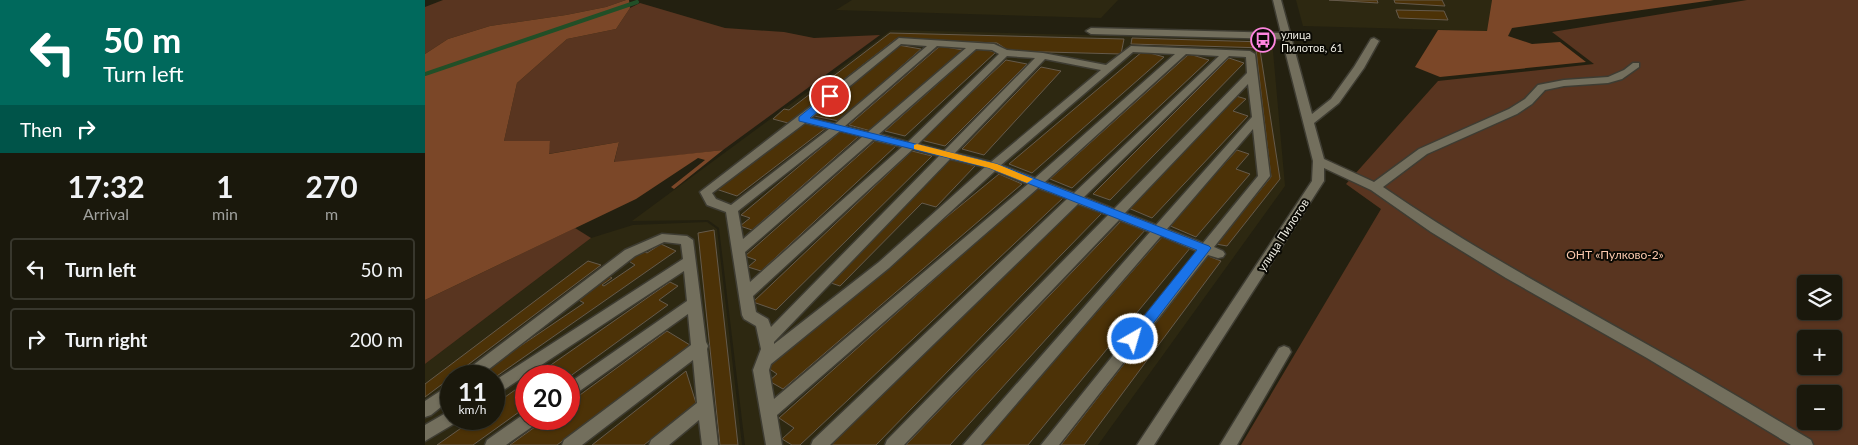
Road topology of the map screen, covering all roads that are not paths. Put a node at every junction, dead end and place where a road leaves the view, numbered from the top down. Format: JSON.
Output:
{"nodes":[{"id":1,"x":1277,"y":0,"type":"edge"},
{"id":2,"x":1091,"y":31,"type":"dead end"},
{"id":3,"x":1127,"y":32,"type":"junction"},
{"id":4,"x":1286,"y":36,"type":"junction"},
{"id":5,"x":1374,"y":41,"type":"dead end"},
{"id":6,"x":933,"y":45,"type":"junction"},
{"id":7,"x":975,"y":45,"type":"junction"},
{"id":8,"x":1131,"y":49,"type":"junction"},
{"id":9,"x":1185,"y":50,"type":"junction"},
{"id":10,"x":1005,"y":53,"type":"junction"},
{"id":11,"x":1227,"y":53,"type":"junction"},
{"id":12,"x":1043,"y":56,"type":"junction"},
{"id":13,"x":1636,"y":65,"type":"dead end"},
{"id":14,"x":1108,"y":68,"type":"junction"},
{"id":15,"x":1252,"y":74,"type":"junction"},
{"id":16,"x":1257,"y":118,"type":"junction"},
{"id":17,"x":803,"y":119,"type":"junction"},
{"id":18,"x":1309,"y":122,"type":"junction"},
{"id":19,"x":837,"y":128,"type":"junction"},
{"id":20,"x":873,"y":136,"type":"junction"},
{"id":21,"x":911,"y":145,"type":"junction"},
{"id":22,"x":949,"y":155,"type":"junction"},
{"id":23,"x":1319,"y":161,"type":"junction"},
{"id":24,"x":993,"y":166,"type":"junction"},
{"id":25,"x":1037,"y":183,"type":"junction"},
{"id":26,"x":1375,"y":187,"type":"junction"},
{"id":27,"x":1076,"y":198,"type":"junction"},
{"id":28,"x":732,"y":210,"type":"junction"},
{"id":29,"x":1117,"y":214,"type":"junction"},
{"id":30,"x":1160,"y":231,"type":"junction"},
{"id":31,"x":1205,"y":248,"type":"junction"},
{"id":32,"x":739,"y":250,"type":"junction"},
{"id":33,"x":1218,"y":254,"type":"dead end"},
{"id":34,"x":690,"y":260,"type":"junction"},
{"id":35,"x":745,"y":295,"type":"junction"},
{"id":36,"x":695,"y":302,"type":"junction"},
{"id":37,"x":767,"y":340,"type":"junction"},
{"id":38,"x":701,"y":346,"type":"junction"},
{"id":39,"x":1284,"y":352,"type":"dead end"},
{"id":40,"x":765,"y":360,"type":"junction"},
{"id":41,"x":483,"y":365,"type":"edge"},
{"id":42,"x":505,"y":382,"type":"edge"},
{"id":43,"x":580,"y":384,"type":"edge"},
{"id":44,"x":440,"y":398,"type":"edge"},
{"id":45,"x":706,"y":406,"type":"junction"},
{"id":46,"x":425,"y":410,"type":"edge"},
{"id":47,"x":769,"y":413,"type":"junction"},
{"id":48,"x":440,"y":424,"type":"edge"},
{"id":49,"x":515,"y":430,"type":"edge"},
{"id":50,"x":425,"y":434,"type":"edge"},
{"id":51,"x":493,"y":445,"type":"edge"},
{"id":52,"x":570,"y":445,"type":"edge"},
{"id":53,"x":657,"y":445,"type":"edge"},
{"id":54,"x":710,"y":445,"type":"edge"},
{"id":55,"x":773,"y":445,"type":"edge"},
{"id":56,"x":819,"y":445,"type":"edge"},
{"id":57,"x":893,"y":445,"type":"edge"},
{"id":58,"x":971,"y":445,"type":"edge"},
{"id":59,"x":1049,"y":445,"type":"edge"},
{"id":60,"x":1145,"y":445,"type":"edge"},
{"id":61,"x":1228,"y":445,"type":"edge"},
{"id":62,"x":1805,"y":445,"type":"edge"}],
"edges":[{"from":1,"to":4,"type":"street","name":"улица Пилотов"},
{"from":2,"to":3,"type":"street"},
{"from":3,"to":4,"type":"street"},
{"from":3,"to":8,"type":"street"},
{"from":4,"to":18,"type":"street","name":"улица Пилотов"},
{"from":5,"to":18,"type":"street"},
{"from":6,"to":7,"type":"street"},
{"from":6,"to":17,"type":"street"},
{"from":6,"to":19,"type":"street"},
{"from":7,"to":10,"type":"street"},
{"from":7,"to":20,"type":"street"},
{"from":8,"to":9,"type":"street"},
{"from":8,"to":14,"type":"street"},
{"from":9,"to":11,"type":"street"},
{"from":9,"to":25,"type":"street"},
{"from":10,"to":12,"type":"street"},
{"from":10,"to":21,"type":"street"},
{"from":11,"to":15,"type":"street"},
{"from":11,"to":27,"type":"street"},
{"from":12,"to":14,"type":"street"},
{"from":12,"to":22,"type":"street"},
{"from":13,"to":26,"type":"street"},
{"from":14,"to":24,"type":"street"},
{"from":15,"to":16,"type":"street"},
{"from":15,"to":29,"type":"street"},
{"from":16,"to":30,"type":"street"},
{"from":16,"to":31,"type":"street"},
{"from":17,"to":19,"type":"street"},
{"from":17,"to":28,"type":"street"},
{"from":18,"to":23,"type":"street","name":"улица Пилотов"},
{"from":19,"to":20,"type":"street"},
{"from":19,"to":28,"type":"street"},
{"from":20,"to":21,"type":"street"},
{"from":20,"to":32,"type":"street"},
{"from":21,"to":22,"type":"street"},
{"from":21,"to":35,"type":"street"},
{"from":22,"to":24,"type":"street"},
{"from":22,"to":37,"type":"street"},
{"from":23,"to":26,"type":"street"},
{"from":23,"to":60,"type":"street","name":"улица Пилотов"},
{"from":24,"to":25,"type":"street"},
{"from":24,"to":40,"type":"street"},
{"from":25,"to":27,"type":"street"},
{"from":25,"to":47,"type":"street"},
{"from":26,"to":62,"type":"street"},
{"from":27,"to":29,"type":"street"},
{"from":27,"to":56,"type":"street"},
{"from":28,"to":32,"type":"street"},
{"from":29,"to":30,"type":"street"},
{"from":29,"to":57,"type":"street"},
{"from":30,"to":31,"type":"street"},
{"from":30,"to":58,"type":"street"},
{"from":31,"to":33,"type":"street"},
{"from":31,"to":59,"type":"street"},
{"from":32,"to":35,"type":"street"},
{"from":34,"to":36,"type":"street"},
{"from":34,"to":41,"type":"street"},
{"from":34,"to":42,"type":"street"},
{"from":35,"to":37,"type":"street"},
{"from":36,"to":38,"type":"street"},
{"from":36,"to":43,"type":"street"},
{"from":37,"to":40,"type":"street"},
{"from":38,"to":45,"type":"street"},
{"from":38,"to":52,"type":"street"},
{"from":39,"to":61,"type":"street"},
{"from":40,"to":47,"type":"street"},
{"from":44,"to":46,"type":"street"},
{"from":45,"to":53,"type":"street"},
{"from":45,"to":54,"type":"street"},
{"from":47,"to":55,"type":"street"},
{"from":48,"to":50,"type":"street"},
{"from":49,"to":51,"type":"street"}]}
